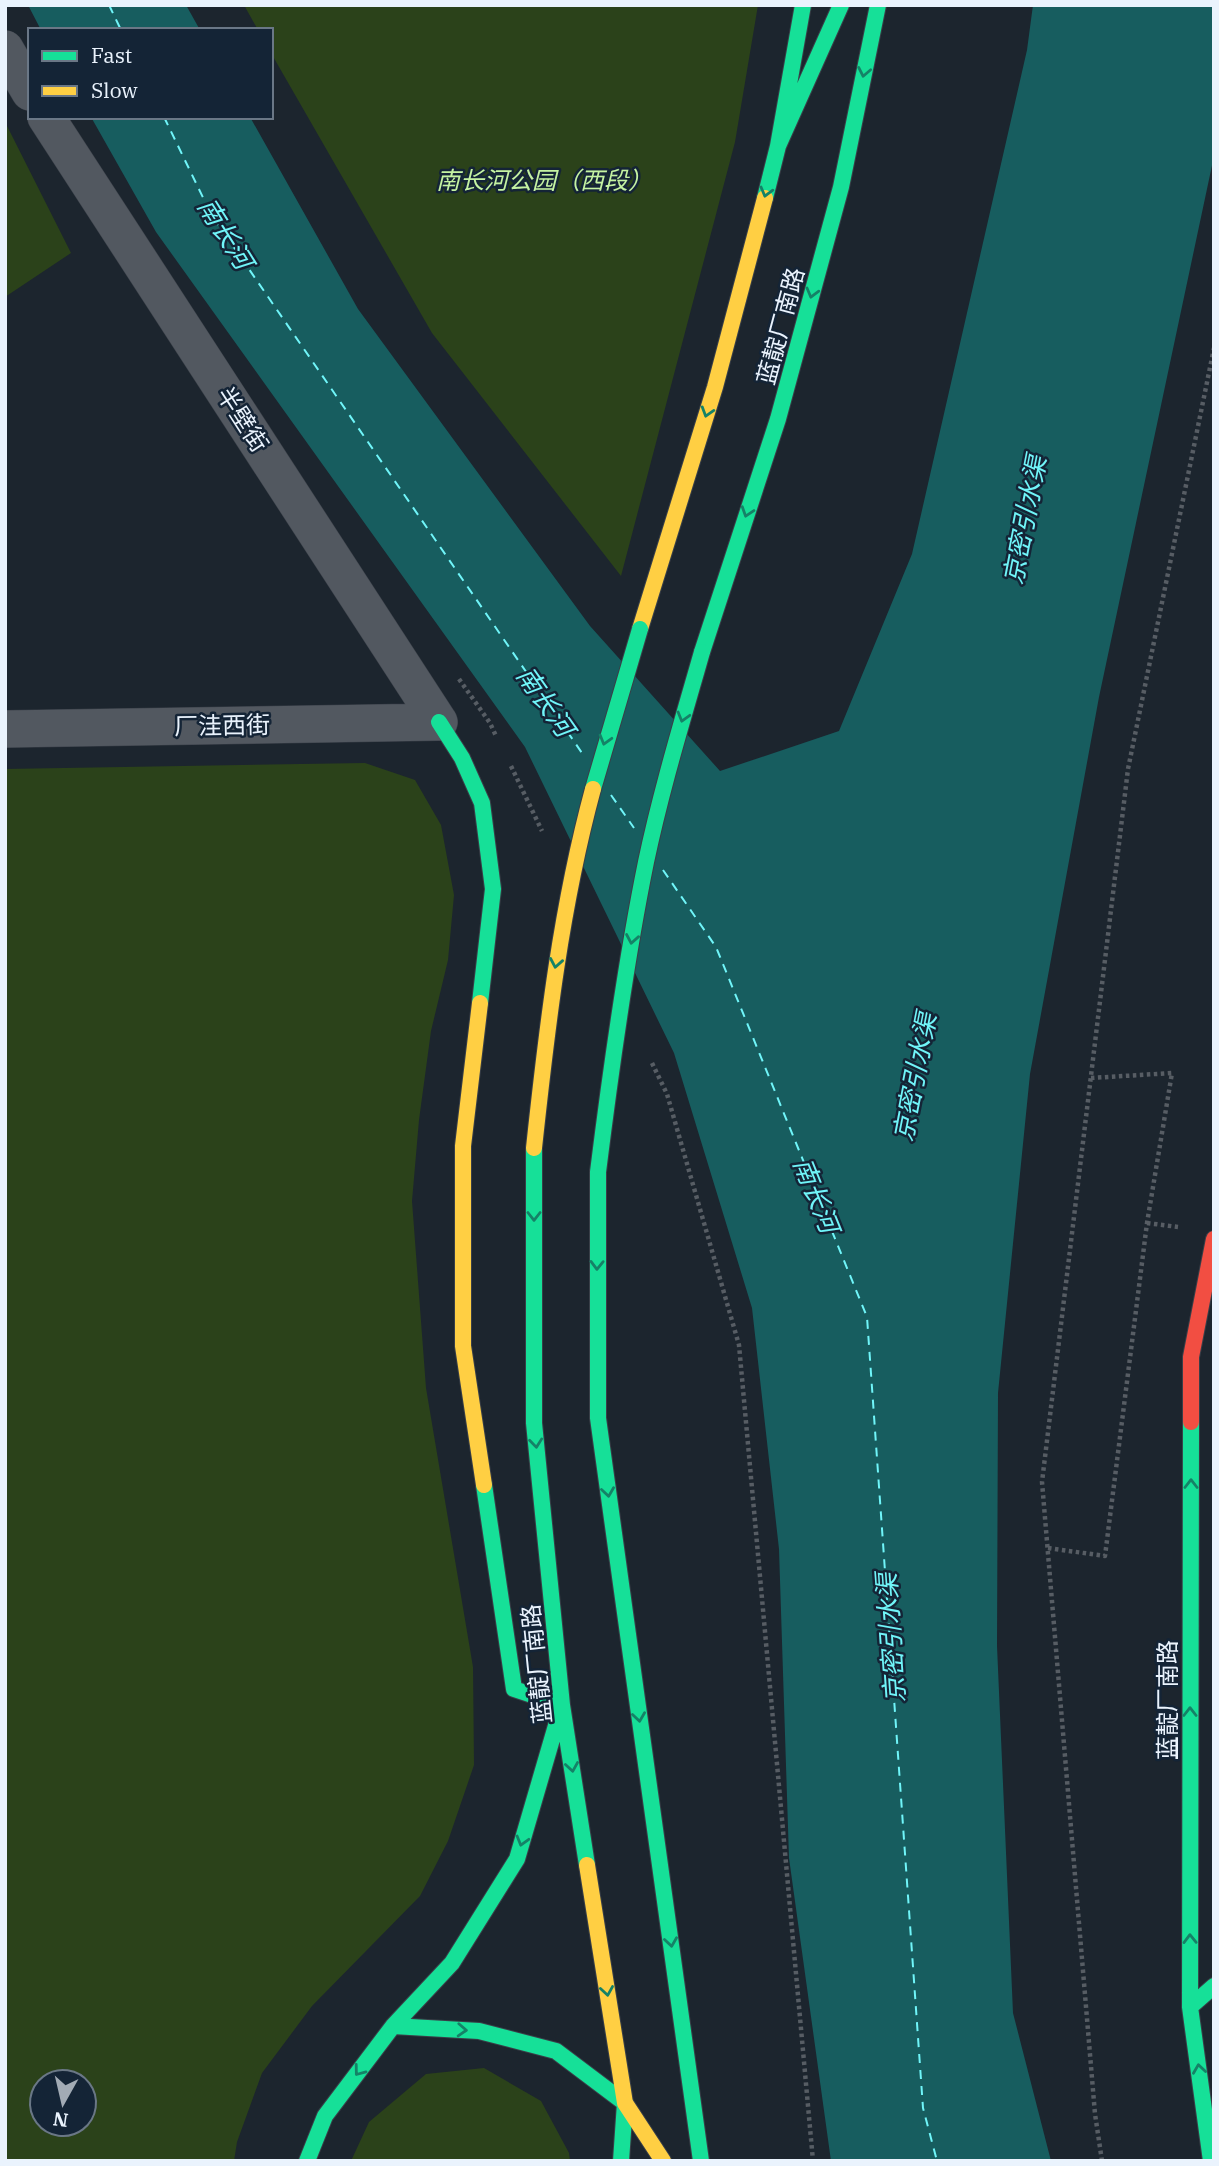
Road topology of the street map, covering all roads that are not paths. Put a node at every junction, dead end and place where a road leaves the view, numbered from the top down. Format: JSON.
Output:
{"nodes":[{"id":1,"x":803,"y":5,"type":"edge"},
{"id":2,"x":841,"y":5,"type":"edge"},
{"id":3,"x":878,"y":5,"type":"edge"},
{"id":4,"x":5,"y":49,"type":"edge"},
{"id":5,"x":28,"y":89,"type":"edge"},
{"id":6,"x":47,"y":119,"type":"edge"},
{"id":7,"x":778,"y":146,"type":"junction"},
{"id":8,"x":439,"y":722,"type":"junction"},
{"id":9,"x":5,"y":729,"type":"edge"},
{"id":10,"x":1214,"y":1240,"type":"edge"},
{"id":11,"x":562,"y":1705,"type":"junction"},
{"id":12,"x":1214,"y":1986,"type":"edge"},
{"id":13,"x":1190,"y":2007,"type":"junction"},
{"id":14,"x":393,"y":2026,"type":"junction"},
{"id":15,"x":625,"y":2103,"type":"junction"},
{"id":16,"x":307,"y":2161,"type":"edge"},
{"id":17,"x":621,"y":2161,"type":"edge"},
{"id":18,"x":663,"y":2161,"type":"edge"},
{"id":19,"x":701,"y":2161,"type":"edge"},
{"id":20,"x":1211,"y":2161,"type":"edge"}],
"edges":[{"from":1,"to":7,"type":"main road","name":"蓝靛厂南路"},
{"from":2,"to":7,"type":"main road"},
{"from":3,"to":19,"type":"main road","name":"蓝靛厂南路","one_way":true,"bridge":true},
{"from":4,"to":5,"type":"street"},
{"from":6,"to":8,"type":"street","name":"半壁街"},
{"from":7,"to":11,"type":"main road","name":"蓝靛厂南路","one_way":true,"bridge":true},
{"from":8,"to":9,"type":"street","name":"厂洼西街"},
{"from":8,"to":11,"type":"main road"},
{"from":13,"to":10,"type":"main road","name":"蓝靛厂南路","one_way":true},
{"from":11,"to":14,"type":"main road","one_way":true},
{"from":11,"to":15,"type":"main road","name":"蓝靛厂南路","one_way":true},
{"from":12,"to":13,"type":"main road"},
{"from":20,"to":13,"type":"main road","name":"蓝靛厂南路","one_way":true},
{"from":14,"to":15,"type":"main road","one_way":true},
{"from":14,"to":16,"type":"main road","one_way":true},
{"from":15,"to":17,"type":"main road"},
{"from":15,"to":18,"type":"main road","name":"蓝靛厂南路"}]}
